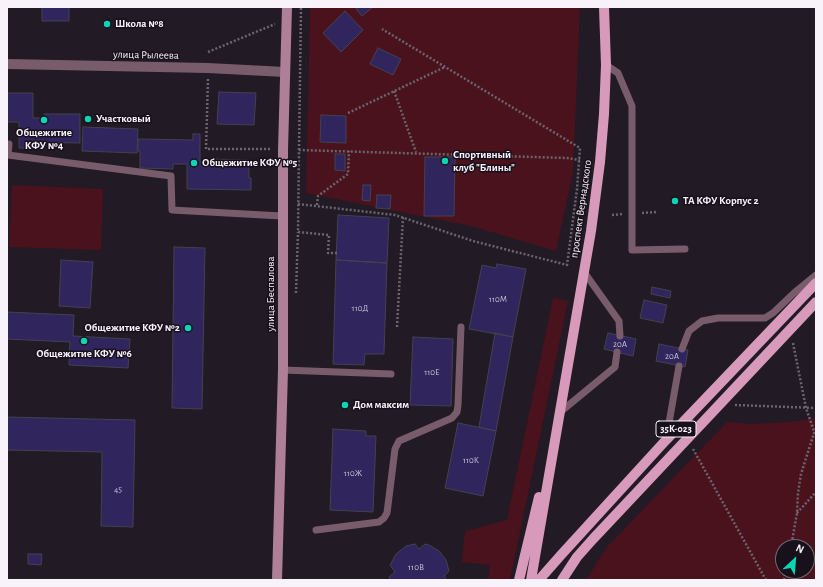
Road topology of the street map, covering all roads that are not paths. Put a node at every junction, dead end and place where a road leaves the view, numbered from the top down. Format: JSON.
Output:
{"nodes":[{"id":1,"x":287,"y":7,"type":"edge"},
{"id":2,"x":604,"y":7,"type":"edge"},
{"id":3,"x":7,"y":64,"type":"edge"},
{"id":4,"x":606,"y":65,"type":"junction"},
{"id":5,"x":285,"y":72,"type":"junction"},
{"id":6,"x":7,"y":144,"type":"edge"},
{"id":7,"x":282,"y":216,"type":"junction"},
{"id":8,"x":685,"y":249,"type":"dead end"},
{"id":9,"x":584,"y":272,"type":"junction"},
{"id":10,"x":816,"y":275,"type":"edge"},
{"id":11,"x":816,"y":283,"type":"edge"},
{"id":12,"x":816,"y":302,"type":"edge"},
{"id":13,"x":461,"y":326,"type":"dead end"},
{"id":14,"x":620,"y":336,"type":"dead end"},
{"id":15,"x":682,"y":349,"type":"dead end"},
{"id":16,"x":617,"y":352,"type":"dead end"},
{"id":17,"x":679,"y":366,"type":"dead end"},
{"id":18,"x":283,"y":370,"type":"junction"},
{"id":19,"x":391,"y":374,"type":"dead end"},
{"id":20,"x":559,"y":413,"type":"junction"},
{"id":21,"x":666,"y":440,"type":"junction"},
{"id":22,"x":316,"y":530,"type":"dead end"},
{"id":23,"x":276,"y":580,"type":"edge"},
{"id":24,"x":520,"y":580,"type":"edge"},
{"id":25,"x":531,"y":580,"type":"edge"},
{"id":26,"x":539,"y":580,"type":"edge"},
{"id":27,"x":562,"y":580,"type":"edge"}],
"edges":[{"from":1,"to":5,"type":"main road","name":"улица Беспалова"},
{"from":2,"to":4,"type":"main road","name":"проспект Вернадского"},
{"from":3,"to":5,"type":"street","name":"улица Рылеева"},
{"from":4,"to":8,"type":"lane"},
{"from":4,"to":9,"type":"main road","name":"проспект Вернадского"},
{"from":5,"to":7,"type":"main road","name":"улица Беспалова"},
{"from":6,"to":7,"type":"lane"},
{"from":7,"to":18,"type":"main road","name":"улица Беспалова"},
{"from":9,"to":14,"type":"lane"},
{"from":9,"to":20,"type":"main road","name":"проспект Вернадского"},
{"from":10,"to":15,"type":"lane"},
{"from":11,"to":21,"type":"main road","number":"35К-023"},
{"from":12,"to":27,"type":"main road"},
{"from":13,"to":22,"type":"lane"},
{"from":16,"to":20,"type":"lane"},
{"from":17,"to":21,"type":"lane"},
{"from":18,"to":19,"type":"lane"},
{"from":18,"to":23,"type":"main road","name":"улица Беспалова"},
{"from":20,"to":24,"type":"main road","name":"проспект Вернадского"},
{"from":20,"to":25,"type":"main road","name":"проспект Вернадского"},
{"from":21,"to":26,"type":"main road","number":"35К-023"}]}
